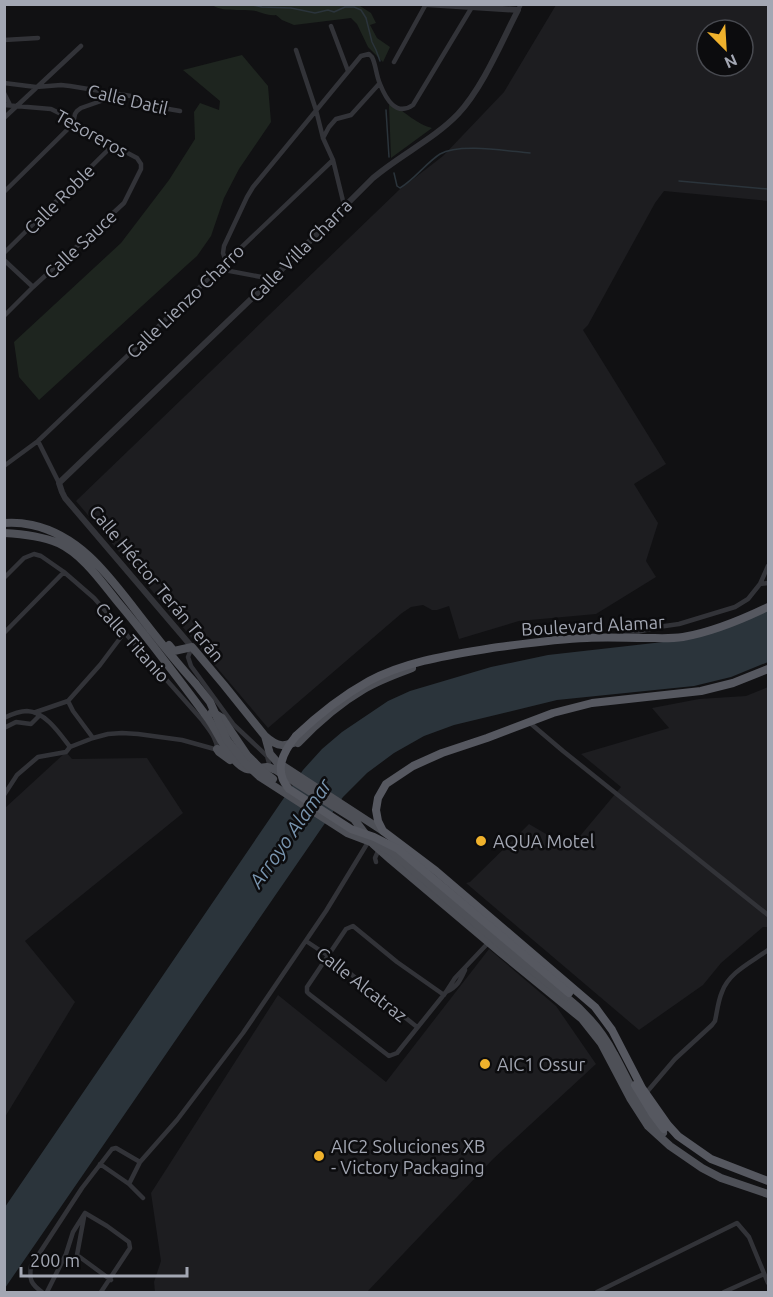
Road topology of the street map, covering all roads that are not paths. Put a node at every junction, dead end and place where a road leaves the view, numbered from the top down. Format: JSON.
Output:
{"nodes":[{"id":1,"x":426,"y":5,"type":"edge"},
{"id":2,"x":473,"y":6,"type":"edge"},
{"id":3,"x":520,"y":7,"type":"edge"},
{"id":4,"x":331,"y":26,"type":"dead end"},
{"id":5,"x":38,"y":38,"type":"dead end"},
{"id":6,"x":4,"y":40,"type":"edge"},
{"id":7,"x":81,"y":46,"type":"dead end"},
{"id":8,"x":296,"y":50,"type":"dead end"},
{"id":9,"x":394,"y":62,"type":"dead end"},
{"id":10,"x":348,"y":71,"type":"junction"},
{"id":11,"x":4,"y":83,"type":"edge"},
{"id":12,"x":379,"y":84,"type":"junction"},
{"id":13,"x":36,"y":87,"type":"junction"},
{"id":14,"x":4,"y":93,"type":"edge"},
{"id":15,"x":114,"y":93,"type":"junction"},
{"id":16,"x":7,"y":105,"type":"edge"},
{"id":17,"x":17,"y":106,"type":"junction"},
{"id":18,"x":316,"y":110,"type":"junction"},
{"id":19,"x":180,"y":111,"type":"dead end"},
{"id":20,"x":4,"y":118,"type":"edge"},
{"id":21,"x":73,"y":124,"type":"junction"},
{"id":22,"x":323,"y":138,"type":"junction"},
{"id":23,"x":113,"y":145,"type":"junction"},
{"id":24,"x":333,"y":160,"type":"junction"},
{"id":25,"x":141,"y":164,"type":"joint"},
{"id":26,"x":4,"y":192,"type":"edge"},
{"id":27,"x":344,"y":205,"type":"junction"},
{"id":28,"x":4,"y":253,"type":"edge"},
{"id":29,"x":4,"y":260,"type":"edge"},
{"id":30,"x":226,"y":262,"type":"junction"},
{"id":31,"x":219,"y":269,"type":"junction"},
{"id":32,"x":272,"y":279,"type":"junction"},
{"id":33,"x":33,"y":287,"type":"junction"},
{"id":34,"x":4,"y":316,"type":"edge"},
{"id":35,"x":38,"y":441,"type":"junction"},
{"id":36,"x":4,"y":466,"type":"edge"},
{"id":37,"x":59,"y":483,"type":"junction"},
{"id":38,"x":4,"y":523,"type":"edge"},
{"id":39,"x":4,"y":532,"type":"edge"},
{"id":40,"x":768,"y":566,"type":"edge"},
{"id":41,"x":64,"y":572,"type":"junction"},
{"id":42,"x":4,"y":578,"type":"edge"},
{"id":43,"x":768,"y":583,"type":"edge"},
{"id":44,"x":760,"y":585,"type":"junction"},
{"id":45,"x":768,"y":607,"type":"edge"},
{"id":46,"x":143,"y":620,"type":"junction"},
{"id":47,"x":4,"y":633,"type":"edge"},
{"id":48,"x":124,"y":633,"type":"junction"},
{"id":49,"x":614,"y":638,"type":"junction"},
{"id":50,"x":192,"y":647,"type":"junction"},
{"id":51,"x":768,"y":669,"type":"edge"},
{"id":52,"x":68,"y":701,"type":"junction"},
{"id":53,"x":198,"y":705,"type":"junction"},
{"id":54,"x":38,"y":713,"type":"junction"},
{"id":55,"x":4,"y":718,"type":"edge"},
{"id":56,"x":530,"y":722,"type":"junction"},
{"id":57,"x":4,"y":728,"type":"edge"},
{"id":58,"x":265,"y":736,"type":"junction"},
{"id":59,"x":93,"y":738,"type":"junction"},
{"id":60,"x":298,"y":738,"type":"junction"},
{"id":61,"x":70,"y":747,"type":"junction"},
{"id":62,"x":217,"y":749,"type":"junction"},
{"id":63,"x":229,"y":753,"type":"junction"},
{"id":64,"x":271,"y":756,"type":"junction"},
{"id":65,"x":270,"y":768,"type":"junction"},
{"id":66,"x":285,"y":768,"type":"junction"},
{"id":67,"x":290,"y":776,"type":"junction"},
{"id":68,"x":289,"y":789,"type":"junction"},
{"id":69,"x":4,"y":795,"type":"edge"},
{"id":70,"x":344,"y":809,"type":"junction"},
{"id":71,"x":383,"y":831,"type":"junction"},
{"id":72,"x":370,"y":839,"type":"junction"},
{"id":73,"x":378,"y":848,"type":"junction"},
{"id":74,"x":364,"y":850,"type":"junction"},
{"id":75,"x":376,"y":862,"type":"dead end"},
{"id":76,"x":768,"y":915,"type":"edge"},
{"id":77,"x":501,"y":927,"type":"junction"},
{"id":78,"x":306,"y":941,"type":"junction"},
{"id":79,"x":488,"y":942,"type":"junction"},
{"id":80,"x":768,"y":950,"type":"edge"},
{"id":81,"x":327,"y":955,"type":"junction"},
{"id":82,"x":445,"y":994,"type":"junction"},
{"id":83,"x":568,"y":995,"type":"junction"},
{"id":84,"x":417,"y":1027,"type":"junction"},
{"id":85,"x":646,"y":1093,"type":"junction"},
{"id":86,"x":140,"y":1162,"type":"junction"},
{"id":87,"x":100,"y":1164,"type":"junction"},
{"id":88,"x":129,"y":1184,"type":"junction"},
{"id":89,"x":768,"y":1187,"type":"edge"},
{"id":90,"x":143,"y":1198,"type":"dead end"},
{"id":91,"x":85,"y":1213,"type":"junction"},
{"id":92,"x":764,"y":1274,"type":"junction"},
{"id":93,"x":111,"y":1280,"type":"junction"},
{"id":94,"x":768,"y":1283,"type":"edge"},
{"id":95,"x":42,"y":1293,"type":"edge"},
{"id":96,"x":47,"y":1293,"type":"edge"},
{"id":97,"x":102,"y":1293,"type":"edge"},
{"id":98,"x":597,"y":1293,"type":"edge"},
{"id":99,"x":724,"y":1293,"type":"edge"}],
"edges":[{"from":1,"to":2,"type":"street"},
{"from":1,"to":9,"type":"street"},
{"from":2,"to":3,"type":"street"},
{"from":2,"to":12,"type":"street"},
{"from":3,"to":27,"type":"street","name":"Calle Villa Charra"},
{"from":4,"to":10,"type":"street"},
{"from":5,"to":6,"type":"street"},
{"from":7,"to":13,"type":"street"},
{"from":8,"to":18,"type":"street"},
{"from":10,"to":12,"type":"street"},
{"from":10,"to":18,"type":"street"},
{"from":11,"to":13,"type":"street","name":"Calle Datil"},
{"from":12,"to":22,"type":"street"},
{"from":13,"to":15,"type":"street","name":"Calle Datil"},
{"from":13,"to":17,"type":"street"},
{"from":14,"to":16,"type":"street"},
{"from":15,"to":19,"type":"street","name":"Calle Datil"},
{"from":15,"to":21,"type":"street"},
{"from":16,"to":17,"type":"street","name":"Tesoreros"},
{"from":17,"to":20,"type":"street"},
{"from":17,"to":21,"type":"street","name":"Tesoreros"},
{"from":18,"to":22,"type":"street"},
{"from":18,"to":30,"type":"street"},
{"from":21,"to":23,"type":"street","name":"Tesoreros"},
{"from":21,"to":26,"type":"street"},
{"from":22,"to":24,"type":"street"},
{"from":23,"to":25,"type":"street","name":"Tesoreros"},
{"from":23,"to":28,"type":"street","name":"Calle Roble"},
{"from":24,"to":27,"type":"street"},
{"from":24,"to":30,"type":"street","name":"Calle Lienzo Charro"},
{"from":25,"to":33,"type":"street","name":"Calle Sauce"},
{"from":27,"to":32,"type":"street","name":"Calle Villa Charra"},
{"from":29,"to":33,"type":"street"},
{"from":30,"to":31,"type":"street","name":"Calle Lienzo Charro"},
{"from":31,"to":32,"type":"street"},
{"from":31,"to":35,"type":"street","name":"Calle Lienzo Charro"},
{"from":32,"to":37,"type":"street","name":"Calle Villa Charra"},
{"from":33,"to":34,"type":"street","name":"Calle Sauce"},
{"from":35,"to":36,"type":"street","name":"Calle Lienzo Charro"},
{"from":35,"to":37,"type":"street","name":"Calle Héctor Terán Terán"},
{"from":37,"to":50,"type":"street","name":"Calle Héctor Terán Terán"},
{"from":38,"to":46,"type":"main road"},
{"from":39,"to":53,"type":"main road"},
{"from":40,"to":44,"type":"street"},
{"from":41,"to":42,"type":"street","name":"Calle Titanio"},
{"from":41,"to":47,"type":"street"},
{"from":41,"to":48,"type":"street","name":"Calle Titanio"},
{"from":43,"to":44,"type":"street"},
{"from":44,"to":49,"type":"street"},
{"from":45,"to":49,"type":"highway","name":"Boulevard Alamar"},
{"from":46,"to":50,"type":"main road"},
{"from":46,"to":83,"type":"main road","bridge":true},
{"from":48,"to":52,"type":"street"},
{"from":48,"to":62,"type":"street","name":"Calle Titanio"},
{"from":49,"to":60,"type":"highway","name":"Boulevard Alamar"},
{"from":50,"to":58,"type":"main road","name":"Calle Héctor Terán Terán"},
{"from":50,"to":65,"type":"street"},
{"from":51,"to":56,"type":"highway"},
{"from":52,"to":54,"type":"street"},
{"from":52,"to":59,"type":"street"},
{"from":53,"to":63,"type":"main road"},
{"from":53,"to":68,"type":"main road","bridge":true},
{"from":54,"to":55,"type":"street"},
{"from":54,"to":57,"type":"street"},
{"from":54,"to":61,"type":"street"},
{"from":56,"to":71,"type":"highway"},
{"from":56,"to":76,"type":"street"},
{"from":58,"to":60,"type":"main road"},
{"from":58,"to":64,"type":"main road","name":"Calle Héctor Terán Terán"},
{"from":59,"to":61,"type":"street"},
{"from":59,"to":62,"type":"street"},
{"from":60,"to":66,"type":"main road"},
{"from":60,"to":68,"type":"highway","name":"Boulevard Alamar","bridge":true},
{"from":61,"to":69,"type":"street"},
{"from":62,"to":63,"type":"street"},
{"from":62,"to":65,"type":"main road"},
{"from":63,"to":65,"type":"main road"},
{"from":64,"to":65,"type":"main road"},
{"from":64,"to":66,"type":"main road"},
{"from":65,"to":67,"type":"main road"},
{"from":66,"to":67,"type":"main road"},
{"from":67,"to":70,"type":"main road"},
{"from":68,"to":83,"type":"highway","bridge":true},
{"from":70,"to":71,"type":"main road"},
{"from":70,"to":72,"type":"main road"},
{"from":71,"to":77,"type":"highway"},
{"from":72,"to":73,"type":"main road"},
{"from":72,"to":74,"type":"street"},
{"from":73,"to":74,"type":"street"},
{"from":73,"to":75,"type":"street"},
{"from":73,"to":79,"type":"main road"},
{"from":74,"to":78,"type":"street"},
{"from":77,"to":79,"type":"street"},
{"from":77,"to":85,"type":"highway"},
{"from":78,"to":81,"type":"street","name":"Calle Alcatraz"},
{"from":78,"to":86,"type":"street"},
{"from":79,"to":82,"type":"street"},
{"from":79,"to":89,"type":"main road"},
{"from":80,"to":85,"type":"street"},
{"from":81,"to":82,"type":"street"},
{"from":81,"to":84,"type":"street","name":"Calle Alcatraz"},
{"from":81,"to":84,"type":"street"},
{"from":82,"to":84,"type":"street"},
{"from":83,"to":89,"type":"highway"},
{"from":85,"to":89,"type":"highway"},
{"from":86,"to":87,"type":"street"},
{"from":86,"to":88,"type":"street"},
{"from":87,"to":88,"type":"street"},
{"from":87,"to":95,"type":"street"},
{"from":88,"to":90,"type":"street"},
{"from":91,"to":93,"type":"street"},
{"from":91,"to":93,"type":"street"},
{"from":91,"to":96,"type":"street"},
{"from":92,"to":94,"type":"street"},
{"from":92,"to":98,"type":"street"},
{"from":92,"to":99,"type":"street"},
{"from":93,"to":97,"type":"street"}]}
